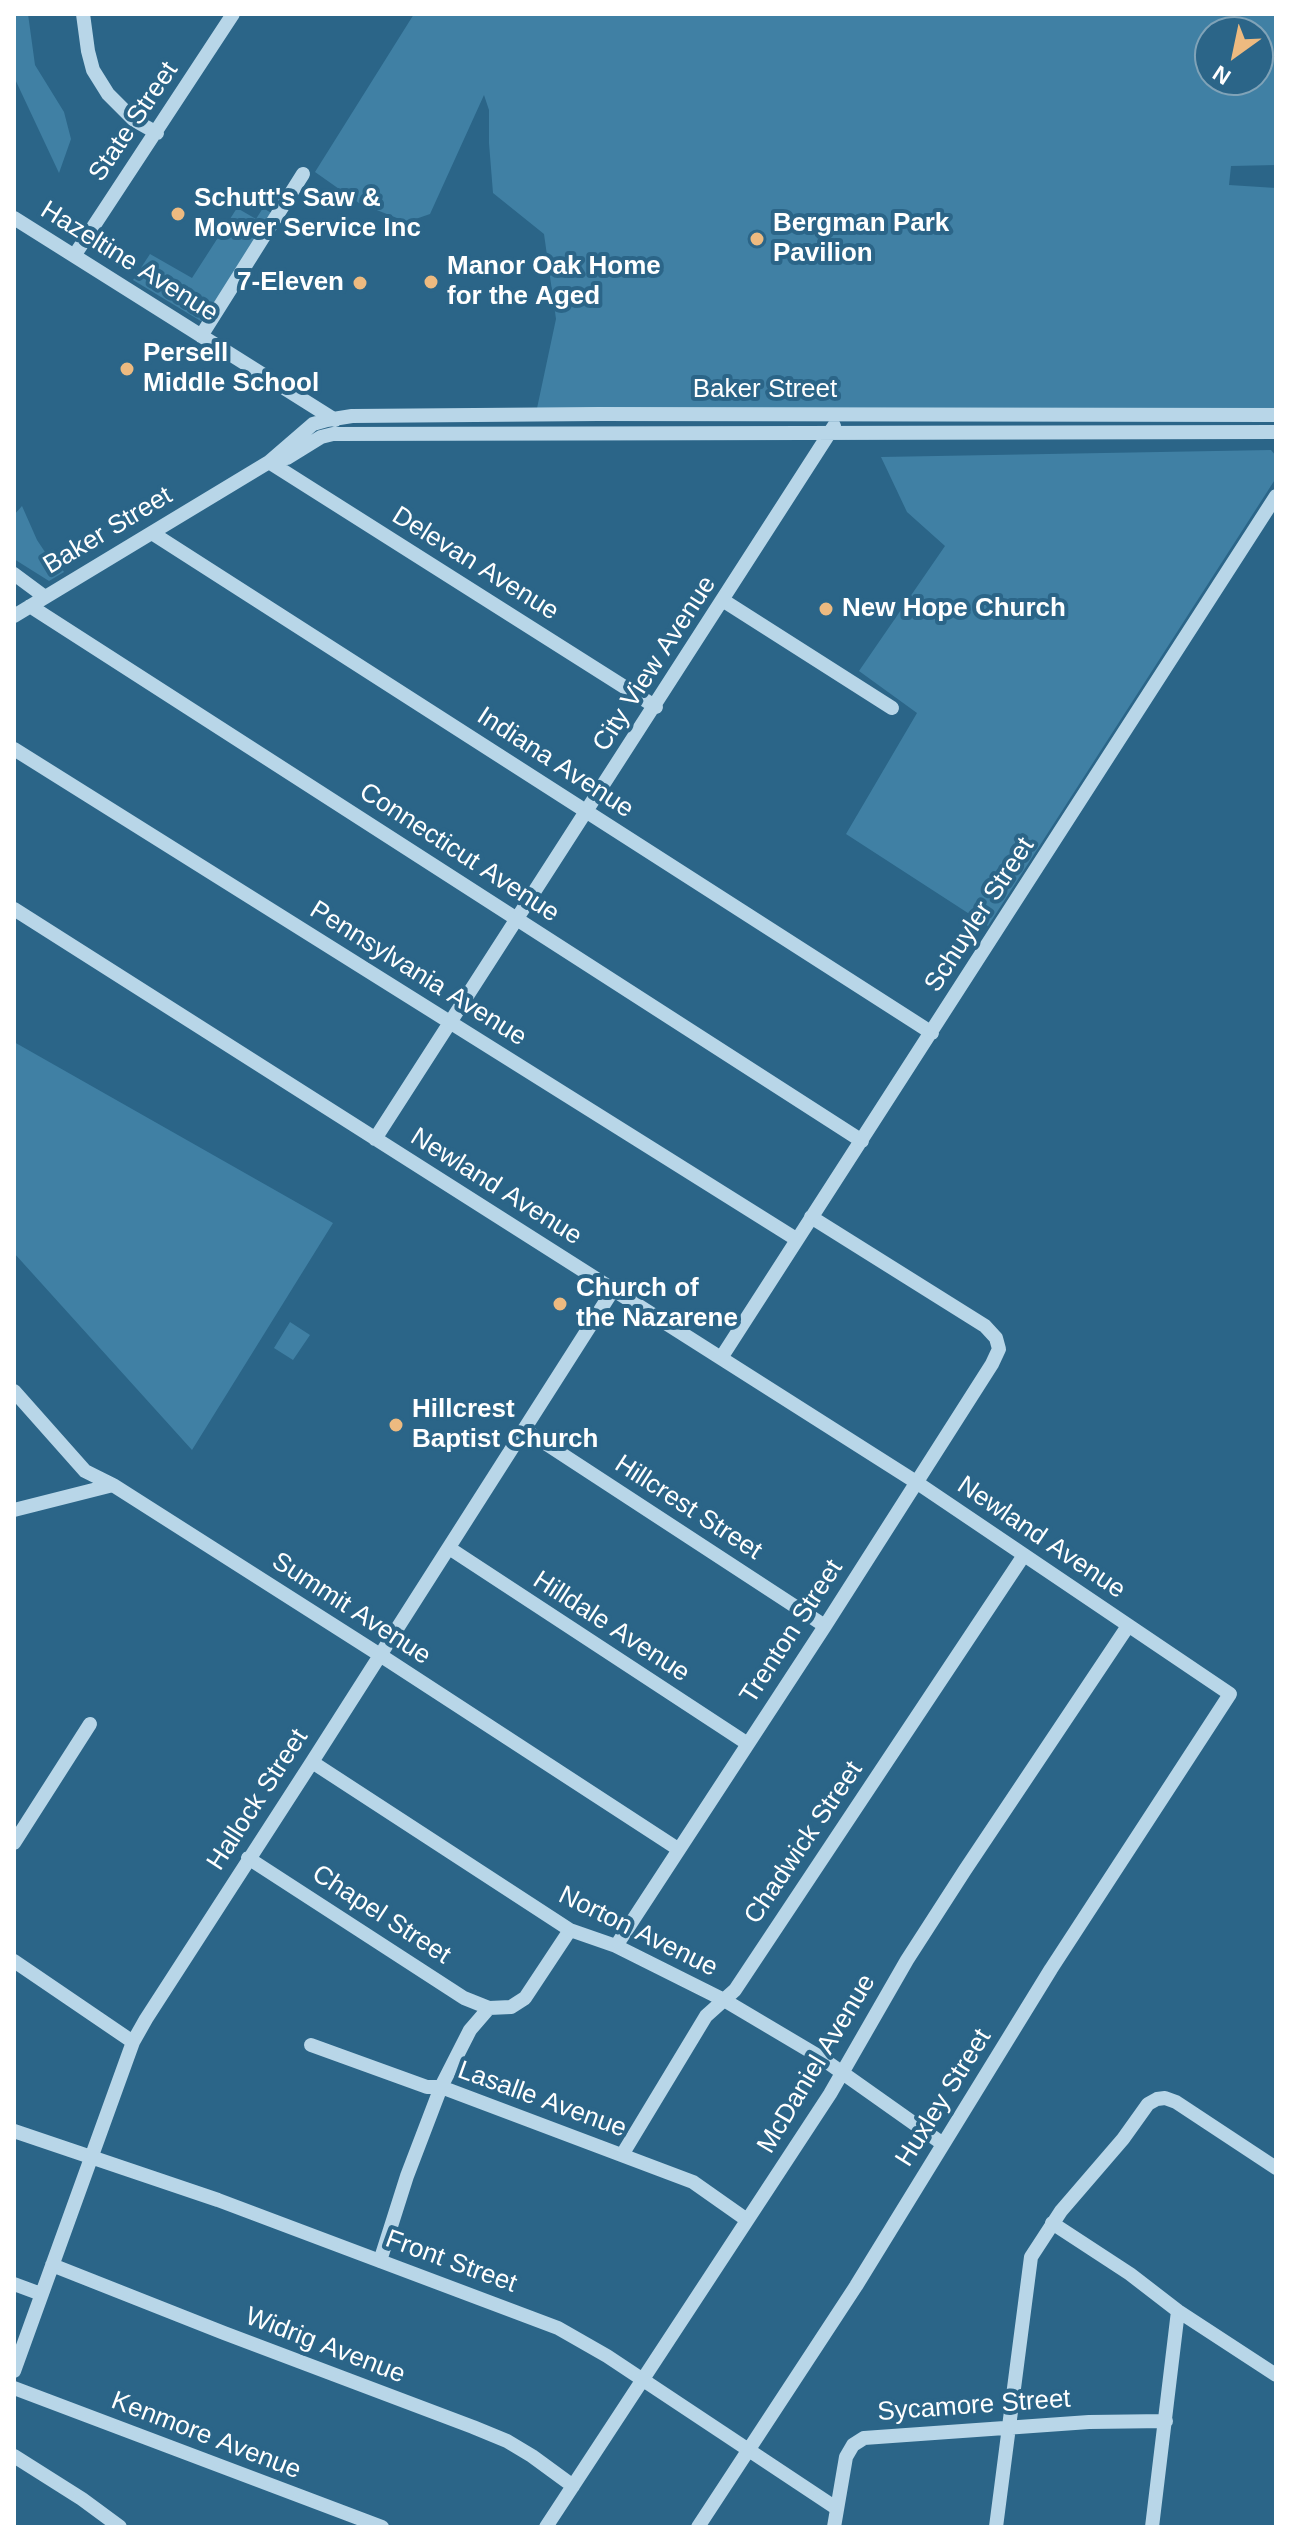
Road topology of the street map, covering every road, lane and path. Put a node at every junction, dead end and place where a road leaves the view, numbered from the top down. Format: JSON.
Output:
{"nodes":[{"id":1,"x":83,"y":14,"type":"edge"},
{"id":2,"x":233,"y":14,"type":"edge"},
{"id":3,"x":157,"y":133,"type":"junction"},
{"id":4,"x":303,"y":174,"type":"dead end"},
{"id":5,"x":14,"y":218,"type":"edge"},
{"id":6,"x":74,"y":256,"type":"junction"},
{"id":7,"x":201,"y":336,"type":"junction"},
{"id":8,"x":299,"y":399,"type":"junction"},
{"id":9,"x":842,"y":414,"type":"junction"},
{"id":10,"x":1276,"y":415,"type":"edge"},
{"id":11,"x":333,"y":419,"type":"junction"},
{"id":12,"x":831,"y":432,"type":"junction"},
{"id":13,"x":1276,"y":432,"type":"edge"},
{"id":14,"x":375,"y":434,"type":"junction"},
{"id":15,"x":296,"y":439,"type":"junction"},
{"id":16,"x":269,"y":462,"type":"junction"},
{"id":17,"x":1276,"y":496,"type":"edge"},
{"id":18,"x":152,"y":533,"type":"junction"},
{"id":19,"x":14,"y":574,"type":"edge"},
{"id":20,"x":45,"y":597,"type":"junction"},
{"id":21,"x":724,"y":601,"type":"junction"},
{"id":22,"x":30,"y":606,"type":"junction"},
{"id":23,"x":14,"y":616,"type":"edge"},
{"id":24,"x":656,"y":707,"type":"junction"},
{"id":25,"x":892,"y":708,"type":"dead end"},
{"id":26,"x":14,"y":749,"type":"edge"},
{"id":27,"x":587,"y":813,"type":"junction"},
{"id":28,"x":14,"y":909,"type":"edge"},
{"id":29,"x":518,"y":918,"type":"junction"},
{"id":30,"x":451,"y":1023,"type":"junction"},
{"id":31,"x":932,"y":1033,"type":"junction"},
{"id":32,"x":375,"y":1139,"type":"junction"},
{"id":33,"x":862,"y":1141,"type":"junction"},
{"id":34,"x":811,"y":1217,"type":"junction"},
{"id":35,"x":796,"y":1239,"type":"junction"},
{"id":36,"x":613,"y":1290,"type":"junction"},
{"id":37,"x":721,"y":1358,"type":"junction"},
{"id":38,"x":14,"y":1391,"type":"edge"},
{"id":39,"x":525,"y":1430,"type":"junction"},
{"id":40,"x":916,"y":1482,"type":"junction"},
{"id":41,"x":113,"y":1485,"type":"junction"},
{"id":42,"x":14,"y":1510,"type":"edge"},
{"id":43,"x":449,"y":1548,"type":"junction"},
{"id":44,"x":1024,"y":1555,"type":"junction"},
{"id":45,"x":825,"y":1626,"type":"junction"},
{"id":46,"x":1128,"y":1626,"type":"junction"},
{"id":47,"x":380,"y":1655,"type":"junction"},
{"id":48,"x":1230,"y":1694,"type":"joint"},
{"id":49,"x":90,"y":1724,"type":"dead end"},
{"id":50,"x":748,"y":1744,"type":"junction"},
{"id":51,"x":312,"y":1762,"type":"junction"},
{"id":52,"x":14,"y":1843,"type":"edge"},
{"id":53,"x":678,"y":1849,"type":"junction"},
{"id":54,"x":248,"y":1858,"type":"junction"},
{"id":55,"x":570,"y":1930,"type":"junction"},
{"id":56,"x":616,"y":1946,"type":"junction"},
{"id":57,"x":14,"y":1961,"type":"edge"},
{"id":58,"x":724,"y":2000,"type":"junction"},
{"id":59,"x":489,"y":2008,"type":"junction"},
{"id":60,"x":133,"y":2042,"type":"junction"},
{"id":61,"x":311,"y":2045,"type":"dead end"},
{"id":62,"x":843,"y":2073,"type":"junction"},
{"id":63,"x":441,"y":2087,"type":"junction"},
{"id":64,"x":14,"y":2131,"type":"edge"},
{"id":65,"x":943,"y":2144,"type":"junction"},
{"id":66,"x":622,"y":2155,"type":"junction"},
{"id":67,"x":91,"y":2157,"type":"junction"},
{"id":68,"x":1276,"y":2168,"type":"edge"},
{"id":69,"x":747,"y":2220,"type":"junction"},
{"id":70,"x":1052,"y":2223,"type":"junction"},
{"id":71,"x":380,"y":2261,"type":"junction"},
{"id":72,"x":52,"y":2265,"type":"junction"},
{"id":73,"x":14,"y":2284,"type":"edge"},
{"id":74,"x":41,"y":2294,"type":"junction"},
{"id":75,"x":1178,"y":2311,"type":"junction"},
{"id":76,"x":14,"y":2371,"type":"edge"},
{"id":77,"x":1276,"y":2375,"type":"edge"},
{"id":78,"x":643,"y":2380,"type":"junction"},
{"id":79,"x":14,"y":2388,"type":"edge"},
{"id":80,"x":1166,"y":2421,"type":"junction"},
{"id":81,"x":1009,"y":2429,"type":"junction"},
{"id":82,"x":748,"y":2451,"type":"junction"},
{"id":83,"x":14,"y":2456,"type":"edge"},
{"id":84,"x":573,"y":2486,"type":"junction"},
{"id":85,"x":836,"y":2508,"type":"junction"},
{"id":86,"x":115,"y":2525,"type":"edge"},
{"id":87,"x":382,"y":2527,"type":"edge"},
{"id":88,"x":546,"y":2527,"type":"edge"},
{"id":89,"x":698,"y":2527,"type":"edge"},
{"id":90,"x":834,"y":2527,"type":"edge"},
{"id":91,"x":996,"y":2527,"type":"edge"},
{"id":92,"x":1152,"y":2527,"type":"edge"}],
"edges":[{"from":1,"to":3,"type":"street"},
{"from":2,"to":3,"type":"street","name":"State Street"},
{"from":3,"to":6,"type":"street","name":"State Street"},
{"from":4,"to":7,"type":"street"},
{"from":5,"to":6,"type":"street","name":"Hazeltine Avenue"},
{"from":6,"to":7,"type":"street","name":"Hazeltine Avenue"},
{"from":7,"to":8,"type":"street","name":"Hazeltine Avenue"},
{"from":8,"to":11,"type":"street","name":"Hazeltine Avenue"},
{"from":8,"to":15,"type":"street"},
{"from":9,"to":10,"type":"street","name":"Baker Street"},
{"from":9,"to":11,"type":"street","name":"Baker Street"},
{"from":9,"to":12,"type":"street","name":"City View Avenue"},
{"from":11,"to":14,"type":"street","name":"Hazeltine Avenue"},
{"from":11,"to":15,"type":"street","name":"Baker Street"},
{"from":12,"to":13,"type":"street","name":"Baker Street"},
{"from":12,"to":14,"type":"street","name":"Baker Street"},
{"from":12,"to":21,"type":"street","name":"City View Avenue"},
{"from":14,"to":16,"type":"street","name":"Baker Street"},
{"from":15,"to":16,"type":"street","name":"Baker Street"},
{"from":16,"to":18,"type":"street","name":"Baker Street"},
{"from":16,"to":24,"type":"street","name":"Delevan Avenue"},
{"from":17,"to":31,"type":"street","name":"Schuyler Street"},
{"from":18,"to":20,"type":"street","name":"Baker Street"},
{"from":18,"to":27,"type":"street","name":"Indiana Avenue"},
{"from":19,"to":20,"type":"street"},
{"from":20,"to":22,"type":"street","name":"Baker Street"},
{"from":21,"to":24,"type":"street","name":"City View Avenue"},
{"from":21,"to":25,"type":"street"},
{"from":22,"to":23,"type":"street","name":"Baker Street"},
{"from":22,"to":29,"type":"street","name":"Connecticut Avenue"},
{"from":24,"to":27,"type":"street","name":"City View Avenue"},
{"from":26,"to":30,"type":"street","name":"Pennsylvania Avenue"},
{"from":27,"to":29,"type":"street","name":"City View Avenue"},
{"from":27,"to":31,"type":"street","name":"Indiana Avenue"},
{"from":28,"to":32,"type":"street","name":"Newland Avenue"},
{"from":29,"to":30,"type":"street","name":"City View Avenue"},
{"from":29,"to":33,"type":"street","name":"Connecticut Avenue"},
{"from":30,"to":32,"type":"street","name":"City View Avenue"},
{"from":30,"to":35,"type":"street","name":"Pennsylvania Avenue"},
{"from":31,"to":33,"type":"street","name":"Schuyler Street"},
{"from":32,"to":36,"type":"street","name":"Newland Avenue"},
{"from":33,"to":34,"type":"street","name":"Schuyler Street"},
{"from":34,"to":35,"type":"street","name":"Schuyler Street"},
{"from":34,"to":40,"type":"street","name":"Trenton Street"},
{"from":35,"to":37,"type":"street","name":"Schuyler Street"},
{"from":36,"to":37,"type":"street","name":"Newland Avenue"},
{"from":36,"to":39,"type":"street","name":"Hallock Street"},
{"from":37,"to":40,"type":"street","name":"Newland Avenue"},
{"from":38,"to":41,"type":"street","name":"Summit Avenue"},
{"from":39,"to":43,"type":"street","name":"Hallock Street"},
{"from":39,"to":45,"type":"street","name":"Hillcrest Street"},
{"from":40,"to":44,"type":"street","name":"Newland Avenue"},
{"from":40,"to":45,"type":"street","name":"Trenton Street"},
{"from":41,"to":42,"type":"street"},
{"from":41,"to":47,"type":"street","name":"Summit Avenue"},
{"from":43,"to":47,"type":"street","name":"Hallock Street"},
{"from":43,"to":50,"type":"street","name":"Hilldale Avenue"},
{"from":44,"to":46,"type":"street","name":"Newland Avenue"},
{"from":44,"to":58,"type":"street","name":"Chadwick Street"},
{"from":45,"to":50,"type":"street","name":"Trenton Street"},
{"from":46,"to":48,"type":"street","name":"Newland Avenue"},
{"from":46,"to":62,"type":"street","name":"McDaniel Avenue"},
{"from":47,"to":51,"type":"street","name":"Hallock Street"},
{"from":47,"to":53,"type":"street","name":"Summit Avenue"},
{"from":48,"to":65,"type":"street","name":"Huxley Street"},
{"from":49,"to":52,"type":"street"},
{"from":50,"to":53,"type":"street","name":"Trenton Street"},
{"from":51,"to":54,"type":"street","name":"Hallock Street"},
{"from":51,"to":55,"type":"street","name":"Norton Avenue"},
{"from":53,"to":56,"type":"street","name":"Trenton Street"},
{"from":54,"to":59,"type":"street","name":"Chapel Street"},
{"from":54,"to":60,"type":"street","name":"Hallock Street"},
{"from":55,"to":56,"type":"street","name":"Norton Avenue"},
{"from":55,"to":59,"type":"street"},
{"from":56,"to":58,"type":"street","name":"Norton Avenue"},
{"from":57,"to":60,"type":"street"},
{"from":58,"to":62,"type":"street","name":"Norton Avenue"},
{"from":58,"to":66,"type":"street","name":"Chadwick Street"},
{"from":59,"to":63,"type":"street"},
{"from":60,"to":67,"type":"street","name":"Hallock Street"},
{"from":61,"to":63,"type":"street","name":"Lasalle Avenue"},
{"from":62,"to":65,"type":"street","name":"Norton Avenue"},
{"from":62,"to":69,"type":"street","name":"McDaniel Avenue"},
{"from":63,"to":66,"type":"street","name":"Lasalle Avenue"},
{"from":63,"to":71,"type":"street"},
{"from":64,"to":67,"type":"street","name":"Front Street"},
{"from":65,"to":82,"type":"street","name":"Huxley Street"},
{"from":66,"to":69,"type":"street","name":"Lasalle Avenue"},
{"from":67,"to":71,"type":"street","name":"Front Street"},
{"from":67,"to":72,"type":"street","name":"Hallock Street"},
{"from":68,"to":70,"type":"street"},
{"from":69,"to":78,"type":"street","name":"McDaniel Avenue"},
{"from":70,"to":75,"type":"street"},
{"from":70,"to":81,"type":"street"},
{"from":71,"to":78,"type":"street","name":"Front Street"},
{"from":72,"to":74,"type":"street","name":"Hallock Street"},
{"from":72,"to":84,"type":"street","name":"Widrig Avenue"},
{"from":73,"to":74,"type":"street"},
{"from":74,"to":76,"type":"street","name":"Hallock Street"},
{"from":75,"to":77,"type":"street"},
{"from":75,"to":80,"type":"street"},
{"from":78,"to":82,"type":"street","name":"Front Street"},
{"from":78,"to":84,"type":"street","name":"McDaniel Avenue"},
{"from":79,"to":87,"type":"street","name":"Kenmore Avenue"},
{"from":80,"to":81,"type":"street","name":"Sycamore Street"},
{"from":80,"to":92,"type":"street"},
{"from":81,"to":85,"type":"street","name":"Sycamore Street"},
{"from":81,"to":91,"type":"street"},
{"from":82,"to":85,"type":"street","name":"Front Street"},
{"from":82,"to":89,"type":"street","name":"Huxley Street"},
{"from":83,"to":86,"type":"street"},
{"from":84,"to":88,"type":"street","name":"McDaniel Avenue"},
{"from":85,"to":90,"type":"street","name":"Sycamore Street"}]}
